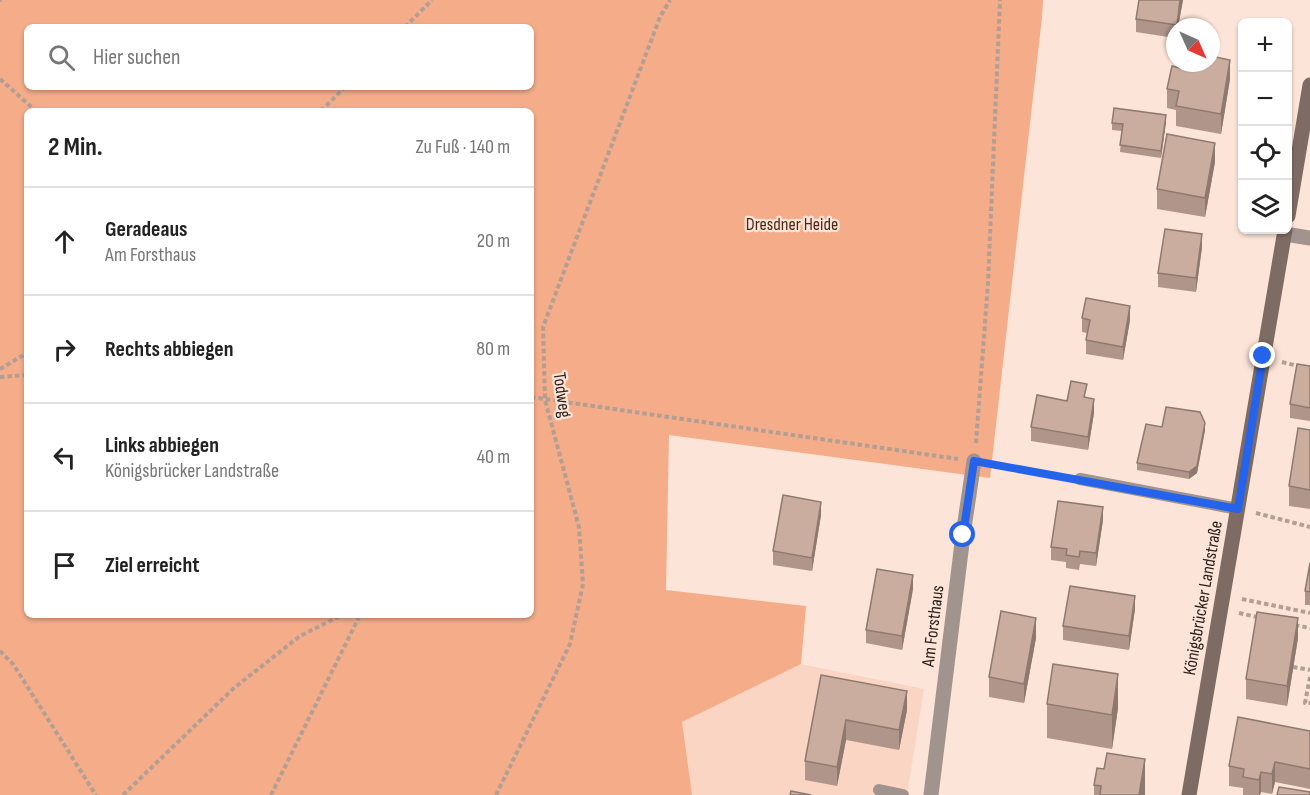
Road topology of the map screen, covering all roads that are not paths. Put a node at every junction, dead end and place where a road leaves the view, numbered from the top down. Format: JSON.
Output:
{"nodes":[{"id":1,"x":1310,"y":85,"type":"edge"},
{"id":2,"x":1292,"y":188,"type":"edge"},
{"id":3,"x":1285,"y":234,"type":"edge"},
{"id":4,"x":1292,"y":234,"type":"edge"},
{"id":5,"x":1310,"y":238,"type":"edge"},
{"id":6,"x":974,"y":461,"type":"road end"},
{"id":7,"x":1080,"y":479,"type":"road end"},
{"id":8,"x":1238,"y":509,"type":"junction"},
{"id":9,"x":879,"y":790,"type":"dead end"},
{"id":10,"x":903,"y":795,"type":"edge"},
{"id":11,"x":931,"y":795,"type":"edge"},
{"id":12,"x":1189,"y":795,"type":"edge"}],
"edges":[{"from":1,"to":2,"type":"main road"},
{"from":3,"to":8,"type":"main road","name":"Königsbrücker Landstraße"},
{"from":4,"to":5,"type":"street"},
{"from":6,"to":11,"type":"street","name":"Am Forsthaus"},
{"from":7,"to":8,"type":"lane"},
{"from":8,"to":12,"type":"main road","name":"Königsbrücker Landstraße"},
{"from":9,"to":10,"type":"lane"}]}
